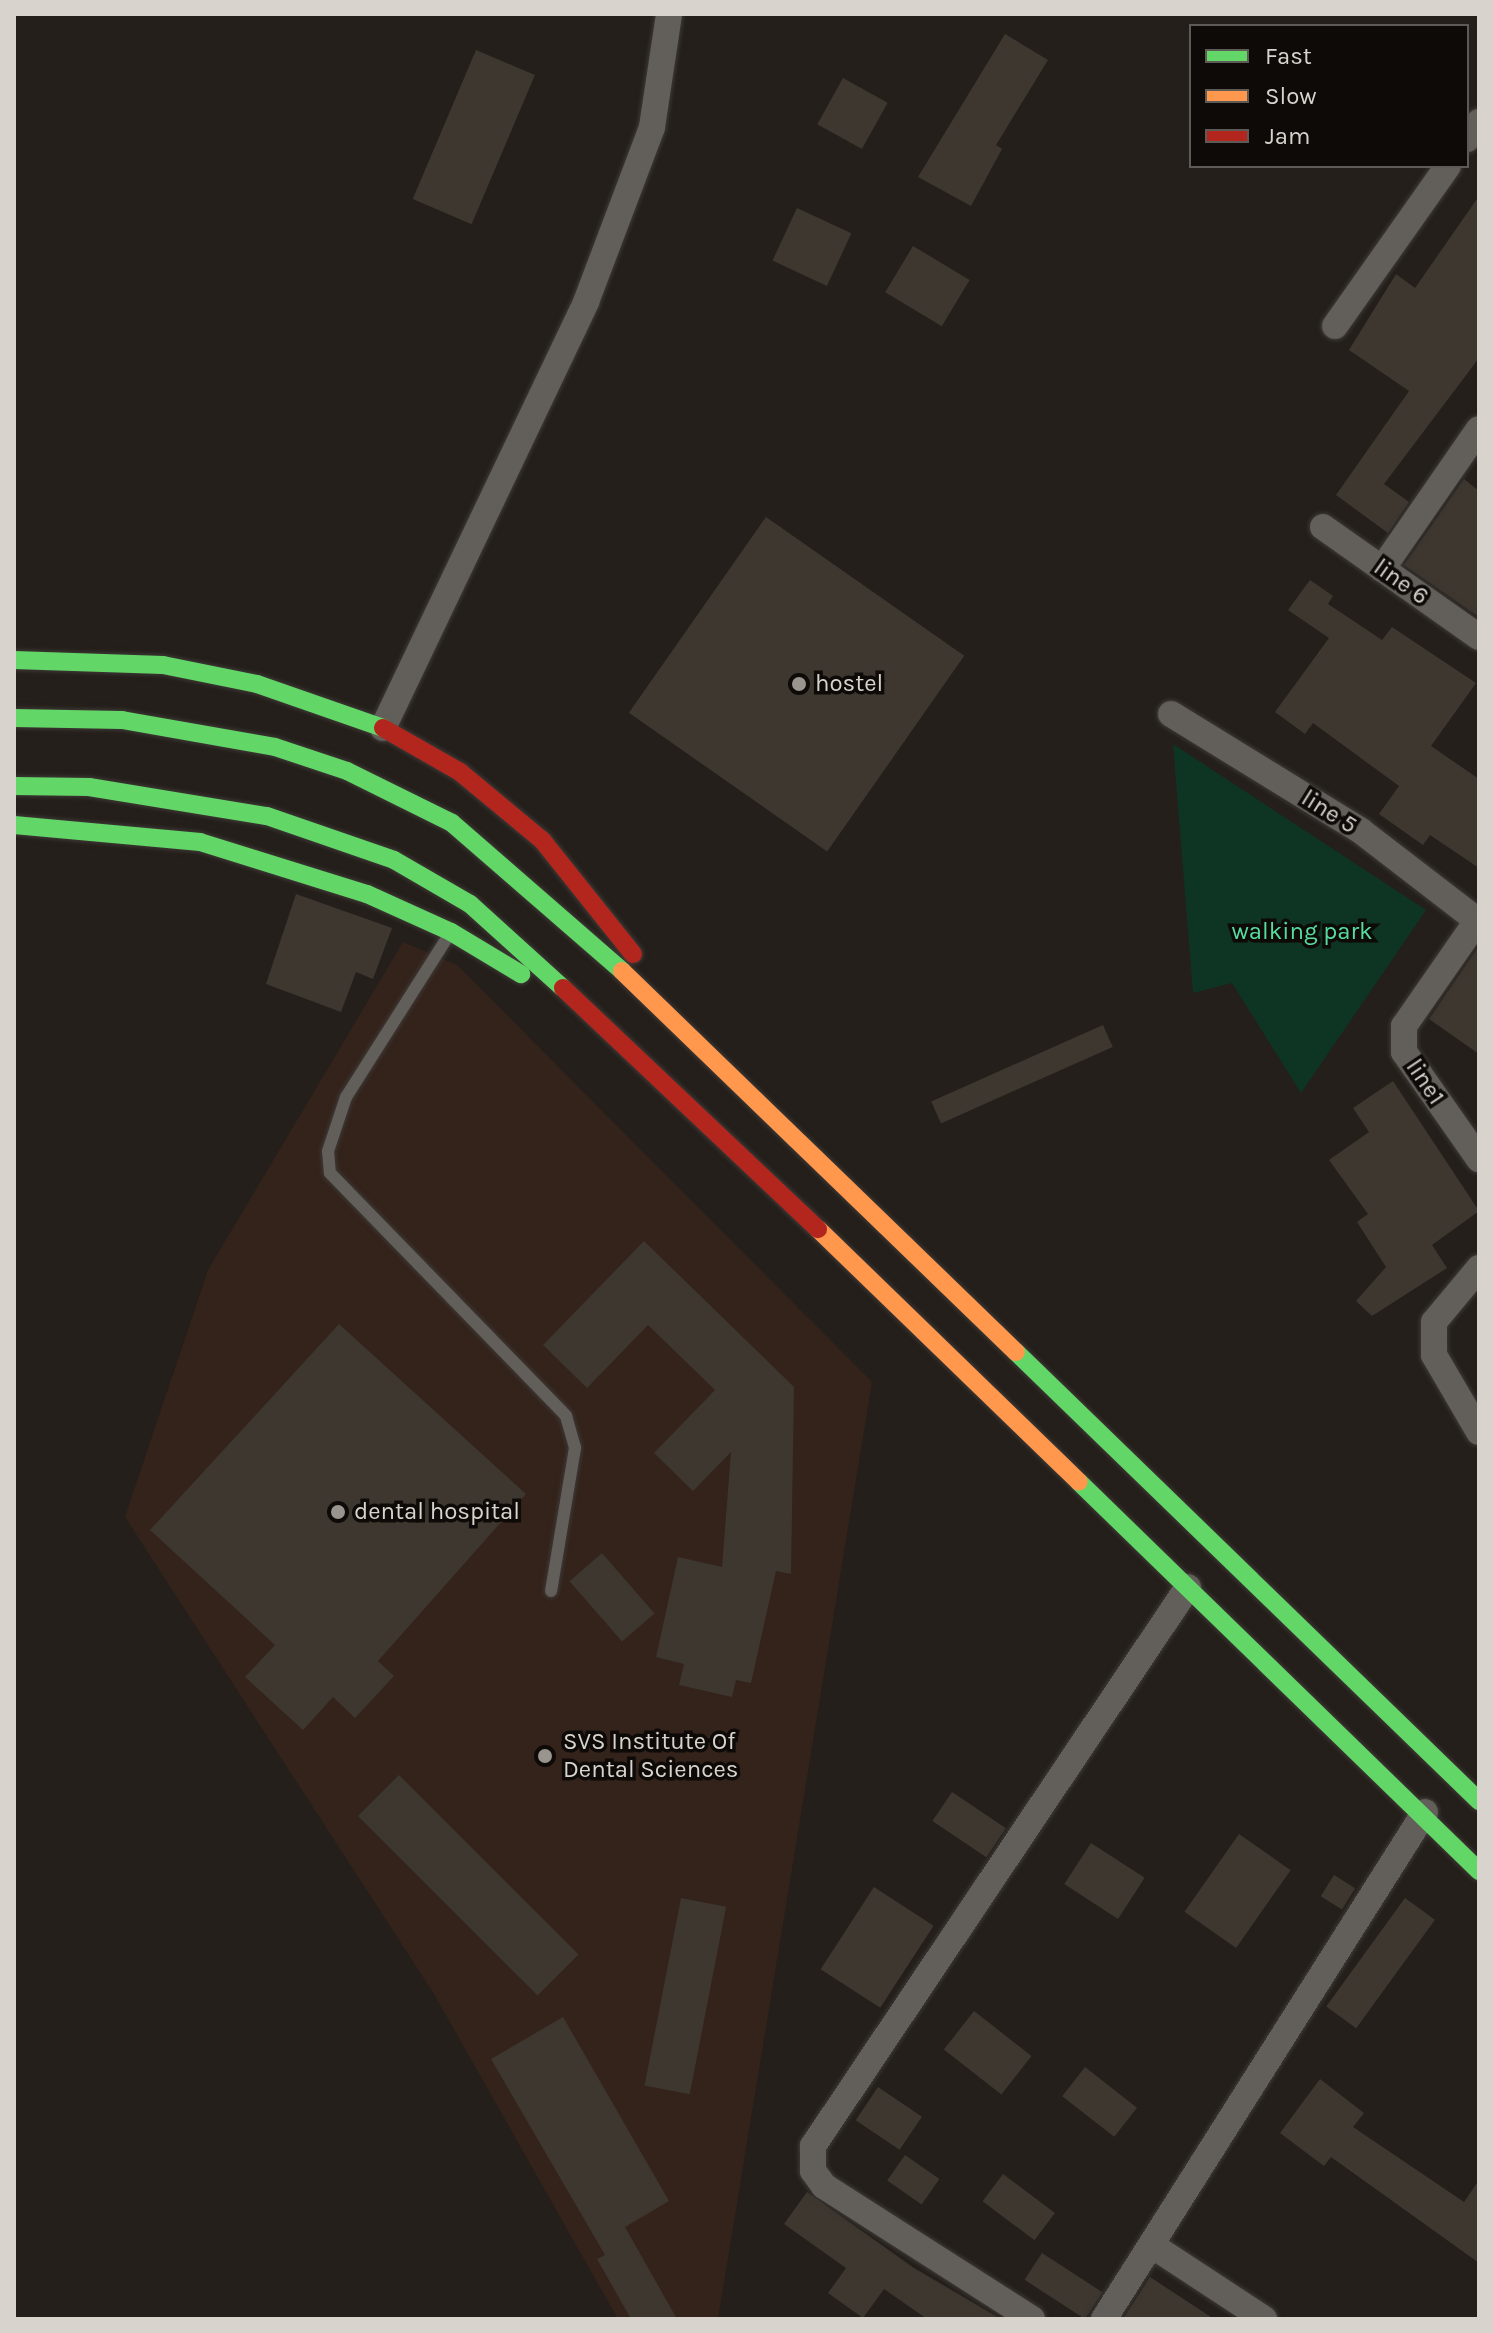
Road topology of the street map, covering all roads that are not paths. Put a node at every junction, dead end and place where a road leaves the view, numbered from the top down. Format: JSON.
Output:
{"nodes":[{"id":1,"x":669,"y":14,"type":"edge"},
{"id":2,"x":1447,"y":168,"type":"edge"},
{"id":3,"x":1335,"y":326,"type":"dead end"},
{"id":4,"x":1479,"y":429,"type":"edge"},
{"id":5,"x":1323,"y":527,"type":"dead end"},
{"id":6,"x":1382,"y":569,"type":"junction"},
{"id":7,"x":1479,"y":637,"type":"edge"},
{"id":8,"x":14,"y":660,"type":"edge"},
{"id":9,"x":1171,"y":714,"type":"dead end"},
{"id":10,"x":14,"y":718,"type":"edge"},
{"id":11,"x":383,"y":728,"type":"junction"},
{"id":12,"x":14,"y":786,"type":"edge"},
{"id":13,"x":14,"y":825,"type":"edge"},
{"id":14,"x":1478,"y":921,"type":"edge"},
{"id":15,"x":451,"y":932,"type":"junction"},
{"id":16,"x":675,"y":1022,"type":"junction"},
{"id":17,"x":642,"y":1058,"type":"junction"},
{"id":18,"x":1479,"y":1159,"type":"edge"},
{"id":19,"x":1479,"y":1268,"type":"edge"},
{"id":20,"x":1479,"y":1432,"type":"edge"},
{"id":21,"x":1188,"y":1587,"type":"junction"},
{"id":22,"x":551,"y":1591,"type":"dead end"},
{"id":23,"x":1479,"y":1801,"type":"edge"},
{"id":24,"x":1425,"y":1812,"type":"junction"},
{"id":25,"x":1479,"y":1871,"type":"edge"},
{"id":26,"x":1153,"y":2246,"type":"junction"},
{"id":27,"x":1032,"y":2319,"type":"edge"},
{"id":28,"x":1104,"y":2319,"type":"edge"},
{"id":29,"x":1264,"y":2319,"type":"edge"}],
"edges":[{"from":1,"to":11,"type":"street"},
{"from":2,"to":3,"type":"street"},
{"from":4,"to":6,"type":"street"},
{"from":5,"to":6,"type":"street","name":"line 6"},
{"from":6,"to":7,"type":"street","name":"line 6"},
{"from":8,"to":11,"type":"main road"},
{"from":9,"to":14,"type":"street","name":"line 5"},
{"from":10,"to":16,"type":"main road"},
{"from":11,"to":16,"type":"main road"},
{"from":12,"to":17,"type":"main road"},
{"from":13,"to":15,"type":"main road"},
{"from":14,"to":18,"type":"street","name":"line1"},
{"from":15,"to":17,"type":"main road"},
{"from":15,"to":22,"type":"lane"},
{"from":16,"to":23,"type":"main road"},
{"from":17,"to":21,"type":"main road"},
{"from":19,"to":20,"type":"street"},
{"from":21,"to":24,"type":"main road"},
{"from":21,"to":27,"type":"street"},
{"from":24,"to":25,"type":"main road"},
{"from":24,"to":26,"type":"street"},
{"from":26,"to":28,"type":"street"},
{"from":26,"to":29,"type":"street"}]}
